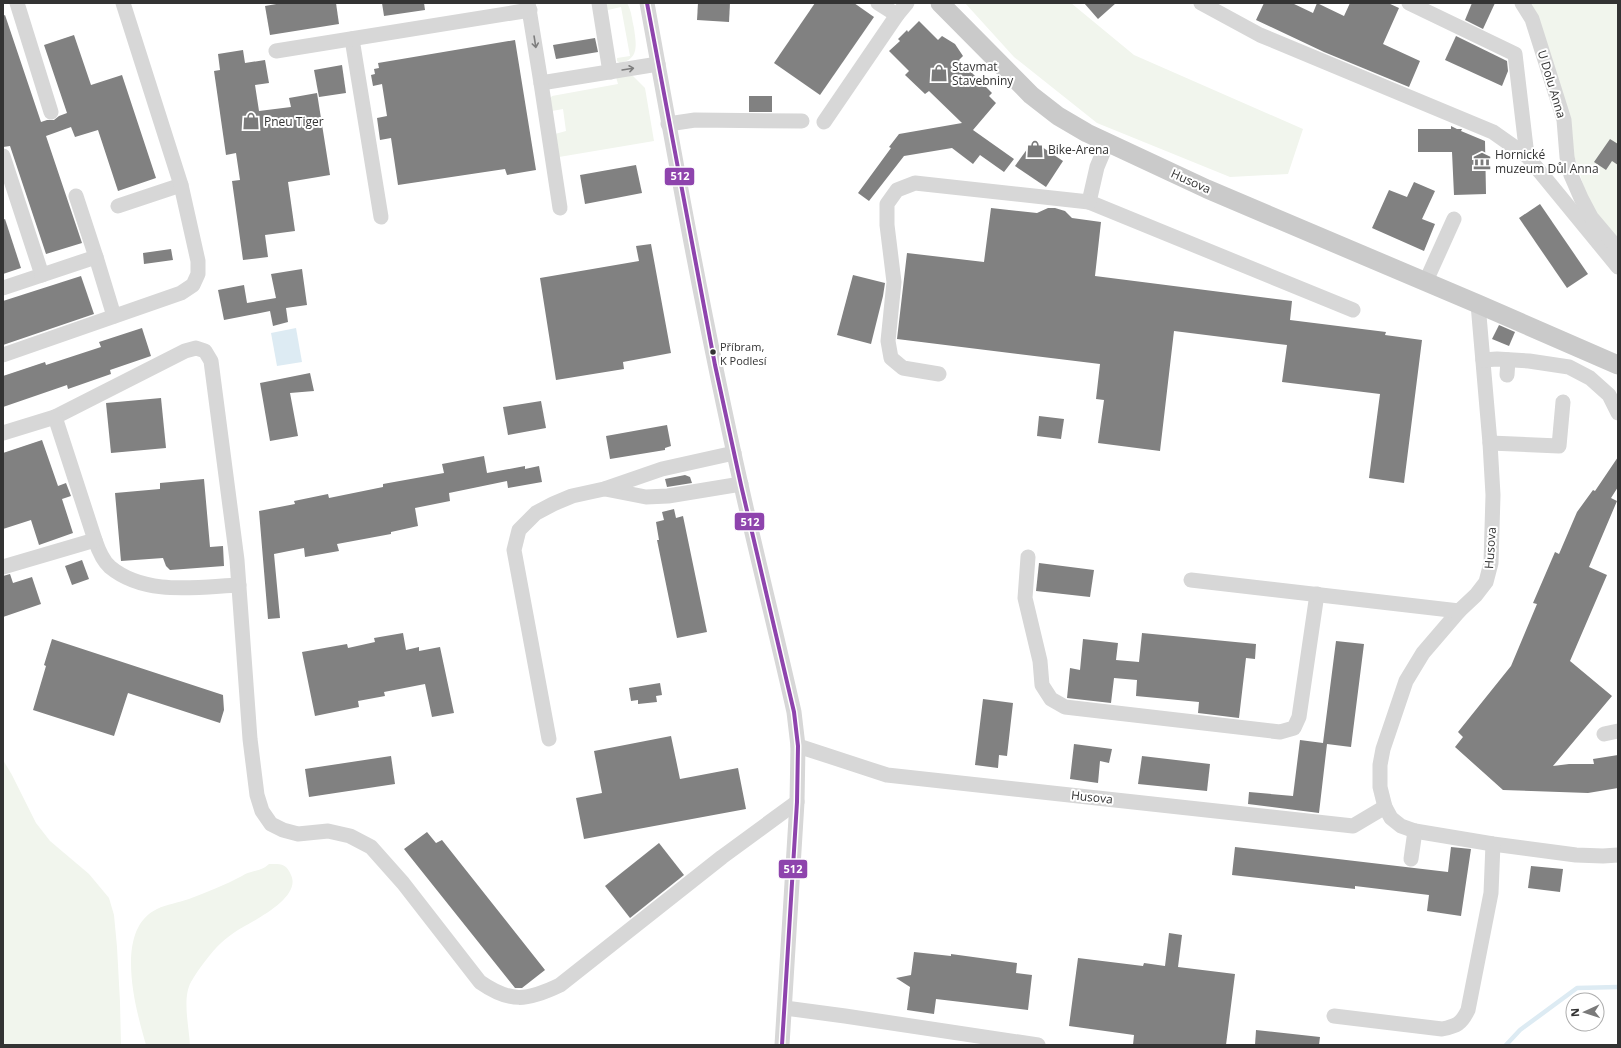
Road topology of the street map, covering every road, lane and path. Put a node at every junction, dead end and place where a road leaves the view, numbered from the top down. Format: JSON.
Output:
{"nodes":[{"id":1,"x":17,"y":3,"type":"edge"},
{"id":2,"x":123,"y":3,"type":"edge"},
{"id":3,"x":599,"y":3,"type":"edge"},
{"id":4,"x":647,"y":3,"type":"edge"},
{"id":5,"x":878,"y":3,"type":"edge"},
{"id":6,"x":908,"y":3,"type":"edge"},
{"id":7,"x":940,"y":3,"type":"edge"},
{"id":8,"x":1201,"y":3,"type":"edge"},
{"id":9,"x":1409,"y":3,"type":"edge"},
{"id":10,"x":1522,"y":3,"type":"edge"},
{"id":11,"x":529,"y":6,"type":"edge"},
{"id":12,"x":896,"y":16,"type":"junction"},
{"id":13,"x":352,"y":39,"type":"junction"},
{"id":14,"x":276,"y":51,"type":"dead end"},
{"id":15,"x":658,"y":64,"type":"junction"},
{"id":16,"x":610,"y":72,"type":"junction"},
{"id":17,"x":541,"y":83,"type":"junction"},
{"id":18,"x":51,"y":112,"type":"dead end"},
{"id":19,"x":802,"y":121,"type":"dead end"},
{"id":20,"x":824,"y":122,"type":"dead end"},
{"id":21,"x":668,"y":124,"type":"junction"},
{"id":22,"x":1107,"y":142,"type":"junction"},
{"id":23,"x":3,"y":156,"type":"edge"},
{"id":24,"x":1527,"y":156,"type":"junction"},
{"id":25,"x":181,"y":185,"type":"junction"},
{"id":26,"x":76,"y":196,"type":"dead end"},
{"id":27,"x":1089,"y":202,"type":"junction"},
{"id":28,"x":118,"y":206,"type":"dead end"},
{"id":29,"x":560,"y":208,"type":"dead end"},
{"id":30,"x":381,"y":217,"type":"dead end"},
{"id":31,"x":1454,"y":219,"type":"dead end"},
{"id":32,"x":1618,"y":249,"type":"edge"},
{"id":33,"x":96,"y":257,"type":"junction"},
{"id":34,"x":1618,"y":267,"type":"edge"},
{"id":35,"x":42,"y":275,"type":"junction"},
{"id":36,"x":1426,"y":281,"type":"junction"},
{"id":37,"x":3,"y":288,"type":"edge"},
{"id":38,"x":1478,"y":304,"type":"junction"},
{"id":39,"x":1353,"y":310,"type":"dead end"},
{"id":40,"x":114,"y":316,"type":"junction"},
{"id":41,"x":3,"y":355,"type":"edge"},
{"id":42,"x":1483,"y":360,"type":"junction"},
{"id":43,"x":1508,"y":360,"type":"junction"},
{"id":44,"x":1618,"y":365,"type":"edge"},
{"id":45,"x":939,"y":374,"type":"dead end"},
{"id":46,"x":1507,"y":375,"type":"dead end"},
{"id":47,"x":1563,"y":402,"type":"dead end"},
{"id":48,"x":1618,"y":413,"type":"edge"},
{"id":49,"x":55,"y":416,"type":"junction"},
{"id":50,"x":3,"y":433,"type":"edge"},
{"id":51,"x":1490,"y":443,"type":"junction"},
{"id":52,"x":734,"y":453,"type":"junction"},
{"id":53,"x":741,"y":484,"type":"junction"},
{"id":54,"x":604,"y":489,"type":"junction"},
{"id":55,"x":95,"y":540,"type":"junction"},
{"id":56,"x":1028,"y":557,"type":"dead end"},
{"id":57,"x":3,"y":567,"type":"edge"},
{"id":58,"x":1191,"y":580,"type":"dead end"},
{"id":59,"x":239,"y":585,"type":"junction"},
{"id":60,"x":1317,"y":594,"type":"junction"},
{"id":61,"x":1459,"y":611,"type":"junction"},
{"id":62,"x":549,"y":739,"type":"dead end"},
{"id":63,"x":798,"y":746,"type":"junction"},
{"id":64,"x":797,"y":802,"type":"junction"},
{"id":65,"x":1385,"y":807,"type":"junction"},
{"id":66,"x":1415,"y":831,"type":"junction"},
{"id":67,"x":1493,"y":844,"type":"junction"},
{"id":68,"x":1618,"y":855,"type":"edge"},
{"id":69,"x":1411,"y":859,"type":"dead end"},
{"id":70,"x":785,"y":1008,"type":"junction"},
{"id":71,"x":1334,"y":1016,"type":"dead end"},
{"id":72,"x":782,"y":1045,"type":"edge"},
{"id":73,"x":1038,"y":1045,"type":"edge"}],
"edges":[{"from":1,"to":18,"type":"street"},
{"from":2,"to":25,"type":"street"},
{"from":3,"to":16,"type":"street"},
{"from":4,"to":15,"type":"street"},
{"from":5,"to":12,"type":"street"},
{"from":6,"to":12,"type":"street"},
{"from":7,"to":22,"type":"main road","name":"Husova"},
{"from":8,"to":24,"type":"street"},
{"from":9,"to":24,"type":"street"},
{"from":10,"to":32,"type":"street","name":"U Dolu Anna"},
{"from":11,"to":13,"type":"street"},
{"from":11,"to":17,"type":"street","one_way":true},
{"from":12,"to":20,"type":"street"},
{"from":13,"to":14,"type":"street"},
{"from":13,"to":30,"type":"street"},
{"from":16,"to":15,"type":"street","one_way":true},
{"from":15,"to":21,"type":"street"},
{"from":16,"to":17,"type":"street"},
{"from":17,"to":29,"type":"street"},
{"from":19,"to":21,"type":"street"},
{"from":21,"to":52,"type":"street"},
{"from":22,"to":27,"type":"street"},
{"from":22,"to":36,"type":"main road","name":"Husova"},
{"from":23,"to":35,"type":"street"},
{"from":24,"to":34,"type":"street"},
{"from":25,"to":28,"type":"street"},
{"from":25,"to":40,"type":"street"},
{"from":26,"to":33,"type":"street"},
{"from":27,"to":39,"type":"street"},
{"from":27,"to":45,"type":"street"},
{"from":31,"to":36,"type":"street"},
{"from":33,"to":35,"type":"street"},
{"from":33,"to":40,"type":"street"},
{"from":35,"to":37,"type":"street"},
{"from":36,"to":38,"type":"main road","name":"Husova"},
{"from":38,"to":42,"type":"street","name":"Husova"},
{"from":38,"to":44,"type":"main road","name":"Husova"},
{"from":40,"to":41,"type":"street"},
{"from":42,"to":43,"type":"street"},
{"from":42,"to":51,"type":"street","name":"Husova"},
{"from":43,"to":46,"type":"street"},
{"from":43,"to":48,"type":"street"},
{"from":47,"to":51,"type":"street"},
{"from":49,"to":50,"type":"street"},
{"from":49,"to":55,"type":"street"},
{"from":49,"to":59,"type":"street"},
{"from":51,"to":61,"type":"street","name":"Husova"},
{"from":52,"to":53,"type":"street"},
{"from":52,"to":54,"type":"street"},
{"from":53,"to":54,"type":"street"},
{"from":53,"to":63,"type":"street"},
{"from":54,"to":62,"type":"street"},
{"from":55,"to":57,"type":"street"},
{"from":55,"to":59,"type":"street"},
{"from":56,"to":60,"type":"street"},
{"from":58,"to":60,"type":"street"},
{"from":59,"to":64,"type":"street"},
{"from":60,"to":61,"type":"street"},
{"from":61,"to":65,"type":"street","name":"Husova"},
{"from":63,"to":64,"type":"street"},
{"from":63,"to":65,"type":"street","name":"Husova"},
{"from":64,"to":70,"type":"street"},
{"from":65,"to":66,"type":"street","name":"Husova"},
{"from":66,"to":67,"type":"street","name":"Husova"},
{"from":66,"to":69,"type":"street"},
{"from":67,"to":68,"type":"street","name":"Husova"},
{"from":67,"to":71,"type":"street"},
{"from":70,"to":72,"type":"street"},
{"from":70,"to":73,"type":"street"}]}
